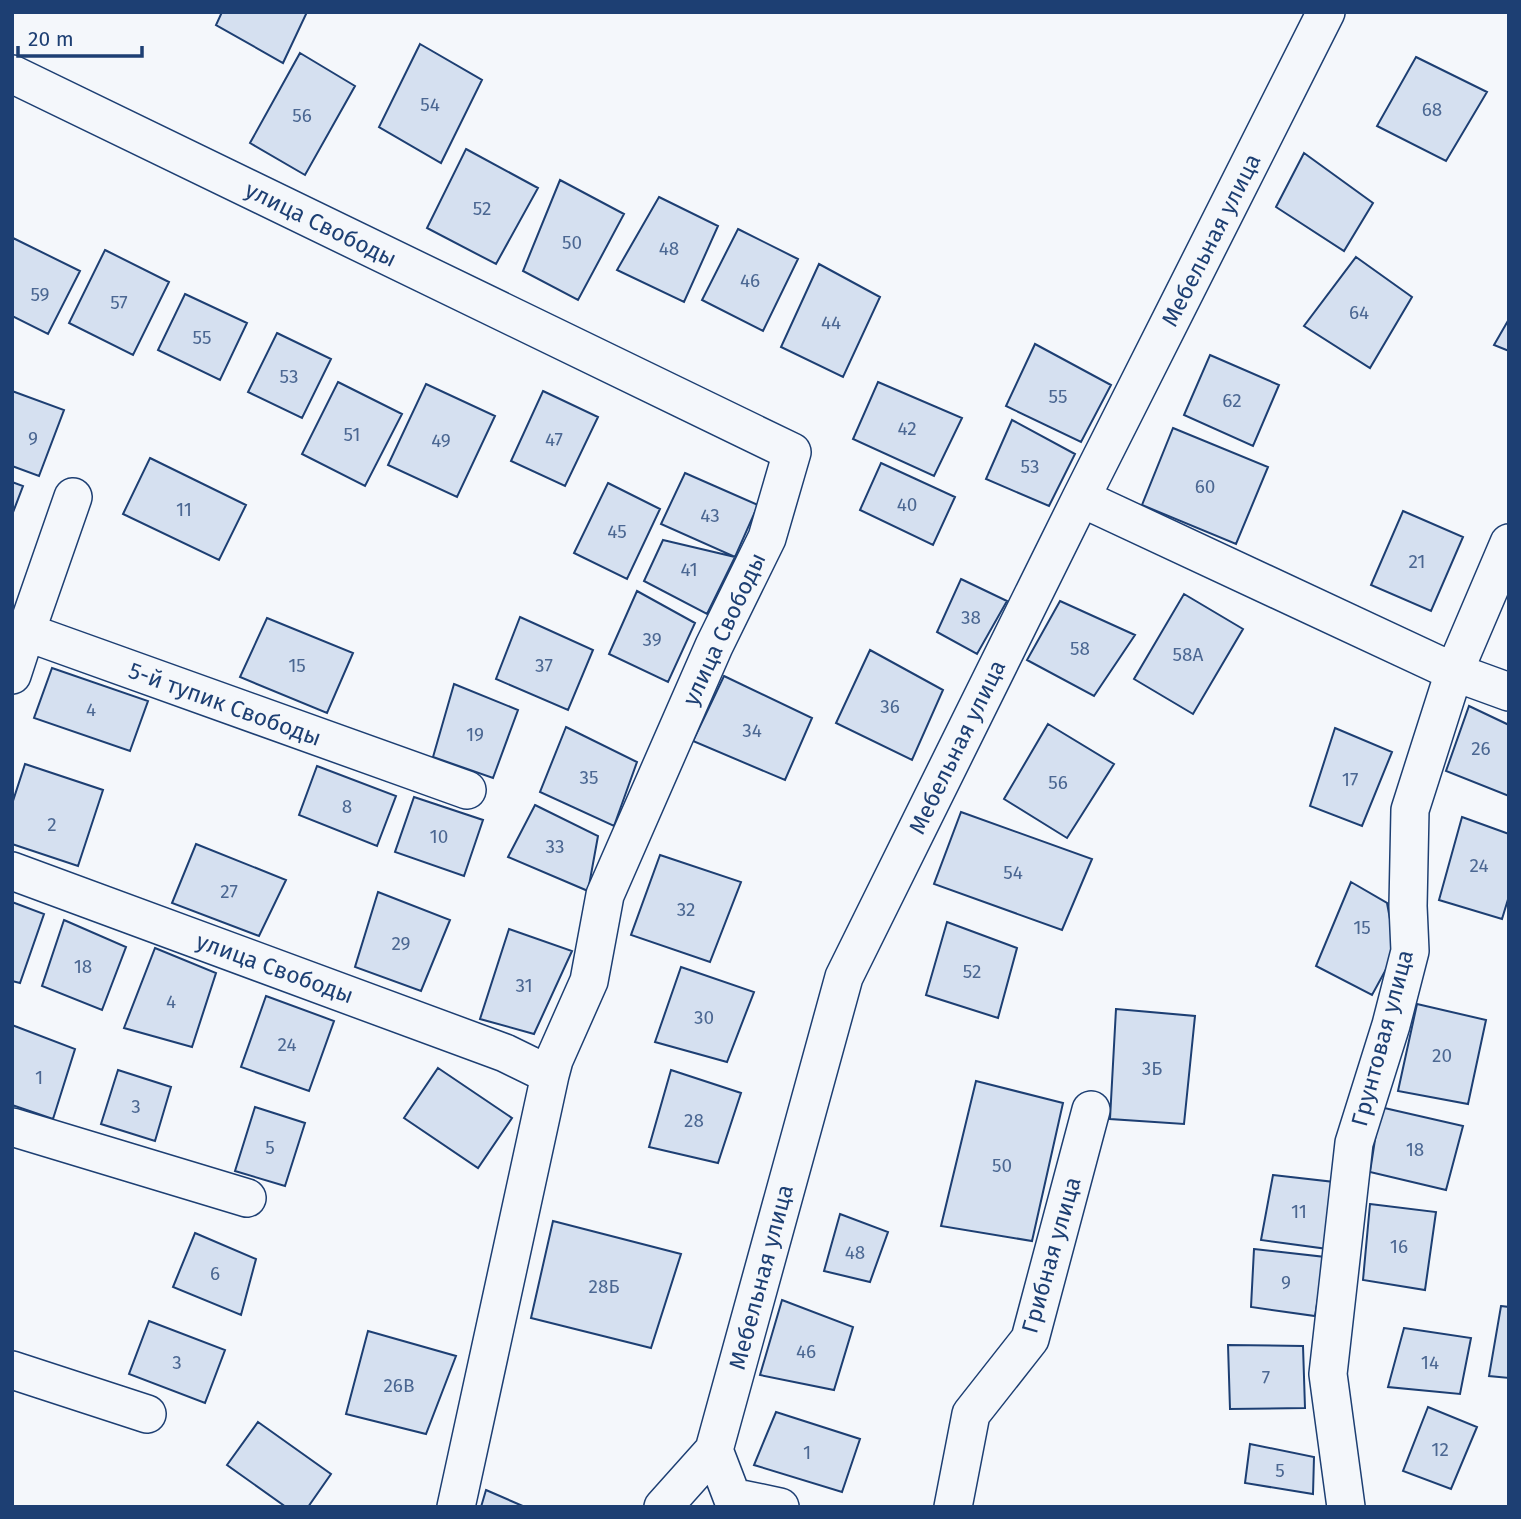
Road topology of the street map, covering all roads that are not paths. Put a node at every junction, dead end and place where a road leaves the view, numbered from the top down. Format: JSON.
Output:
{"nodes":[{"id":1,"x":1326,"y":12,"type":"edge"},
{"id":2,"x":12,"y":74,"type":"edge"},
{"id":3,"x":73,"y":497,"type":"dead end"},
{"id":4,"x":1080,"y":498,"type":"junction"},
{"id":5,"x":1509,"y":543,"type":"edge"},
{"id":6,"x":26,"y":632,"type":"junction"},
{"id":7,"x":1454,"y":672,"type":"junction"},
{"id":8,"x":12,"y":675,"type":"edge"},
{"id":9,"x":1509,"y":692,"type":"edge"},
{"id":10,"x":467,"y":790,"type":"dead end"},
{"id":11,"x":12,"y":871,"type":"edge"},
{"id":12,"x":550,"y":1075,"type":"junction"},
{"id":13,"x":1091,"y":1110,"type":"dead end"},
{"id":14,"x":12,"y":1127,"type":"edge"},
{"id":15,"x":247,"y":1198,"type":"dead end"},
{"id":16,"x":12,"y":1370,"type":"edge"},
{"id":17,"x":147,"y":1414,"type":"dead end"},
{"id":18,"x":714,"y":1450,"type":"junction"},
{"id":19,"x":736,"y":1502,"type":"edge"},
{"id":20,"x":456,"y":1507,"type":"edge"},
{"id":21,"x":663,"y":1507,"type":"edge"},
{"id":22,"x":780,"y":1507,"type":"edge"},
{"id":23,"x":953,"y":1507,"type":"edge"},
{"id":24,"x":1346,"y":1507,"type":"edge"}],
"edges":[{"from":1,"to":4,"type":"street","name":"Мебельная улица"},
{"from":2,"to":12,"type":"street","name":"улица Свободы"},
{"from":3,"to":6,"type":"street"},
{"from":4,"to":7,"type":"street"},
{"from":4,"to":18,"type":"street","name":"Мебельная улица"},
{"from":5,"to":7,"type":"street","name":"Грунтовая улица"},
{"from":6,"to":8,"type":"street"},
{"from":6,"to":10,"type":"street","name":"5-й тупик Свободы"},
{"from":7,"to":9,"type":"street"},
{"from":7,"to":24,"type":"street","name":"Грунтовая улица"},
{"from":11,"to":12,"type":"street","name":"улица Свободы"},
{"from":12,"to":20,"type":"street"},
{"from":13,"to":23,"type":"street","name":"Грибная улица"},
{"from":14,"to":15,"type":"street"},
{"from":16,"to":17,"type":"street"},
{"from":18,"to":19,"type":"street"},
{"from":18,"to":21,"type":"street","name":"Мебельная улица"},
{"from":19,"to":22,"type":"street"}]}
